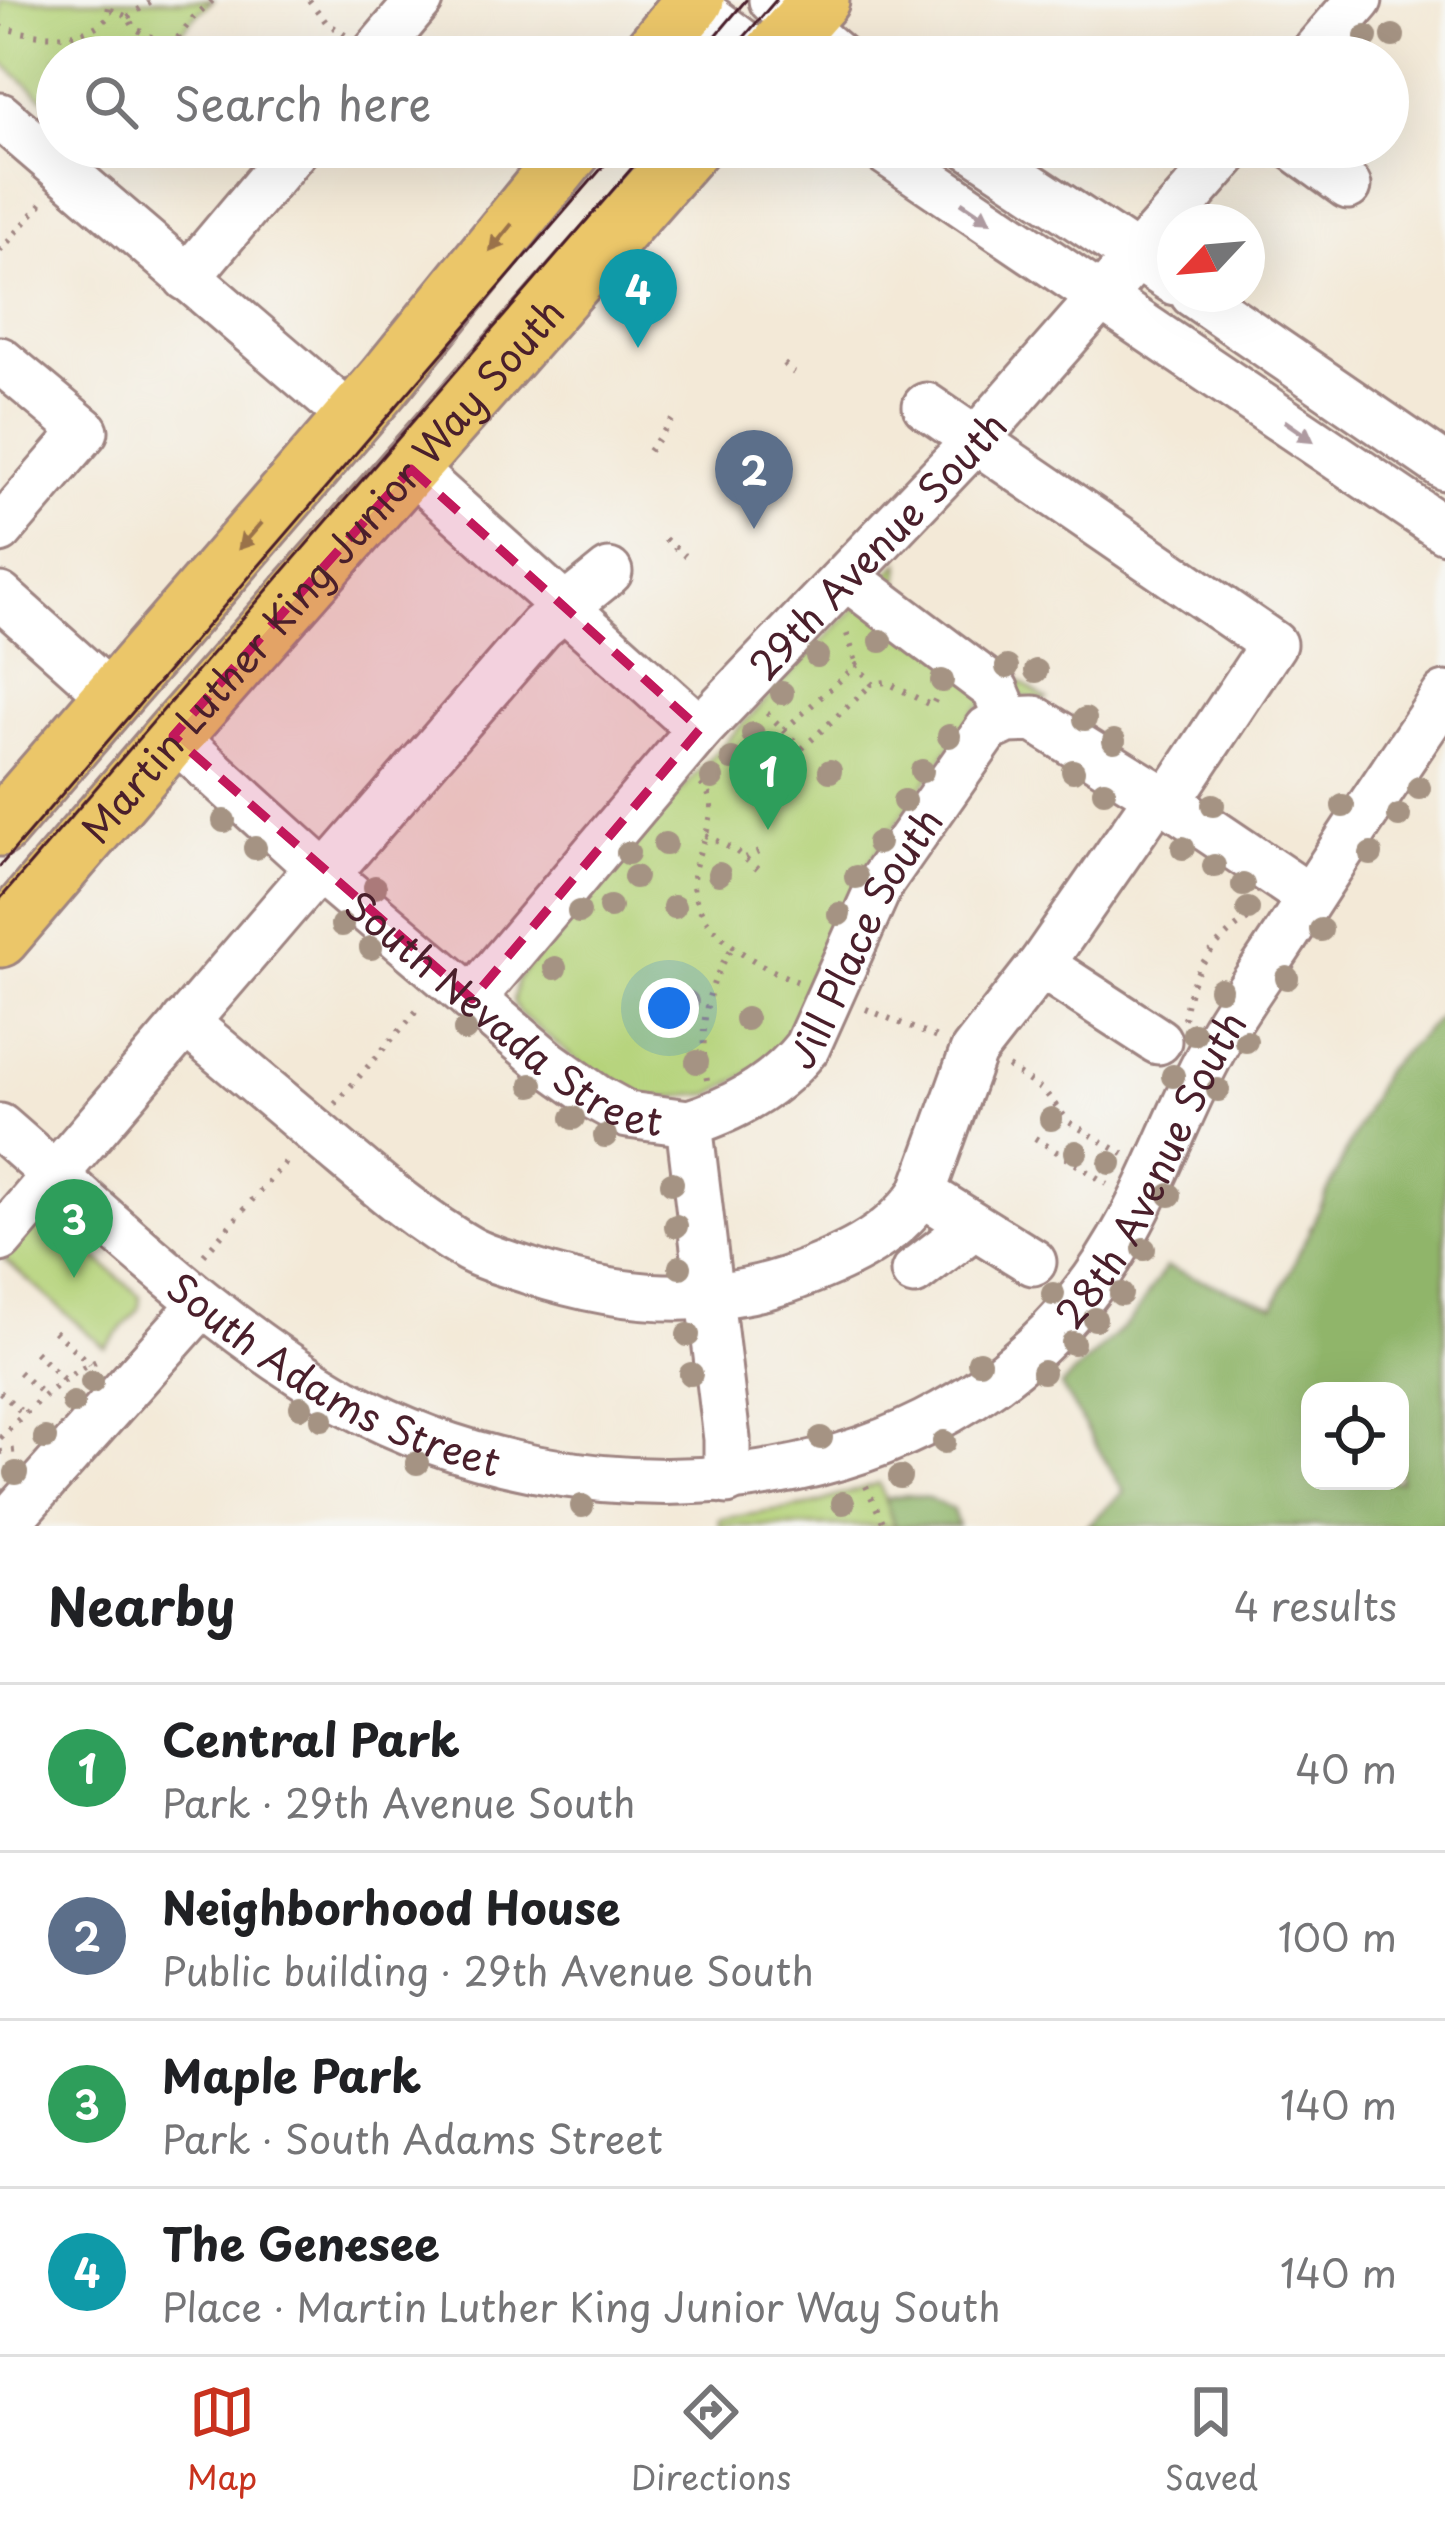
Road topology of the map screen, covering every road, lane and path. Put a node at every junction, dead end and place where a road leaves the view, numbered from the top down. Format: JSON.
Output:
{"nodes":[{"id":1,"x":110,"y":0,"type":"edge"},
{"id":2,"x":153,"y":0,"type":"edge"},
{"id":3,"x":213,"y":0,"type":"edge"},
{"id":4,"x":309,"y":0,"type":"edge"},
{"id":5,"x":420,"y":0,"type":"edge"},
{"id":6,"x":1359,"y":0,"type":"edge"},
{"id":7,"x":691,"y":1,"type":"edge"},
{"id":8,"x":110,"y":10,"type":"junction"},
{"id":9,"x":124,"y":12,"type":"junction"},
{"id":10,"x":0,"y":27,"type":"edge"},
{"id":11,"x":794,"y":32,"type":"edge"},
{"id":12,"x":149,"y":36,"type":"edge"},
{"id":13,"x":179,"y":36,"type":"edge"},
{"id":14,"x":345,"y":36,"type":"edge"},
{"id":15,"x":376,"y":36,"type":"edge"},
{"id":16,"x":664,"y":36,"type":"edge"},
{"id":17,"x":1328,"y":36,"type":"edge"},
{"id":18,"x":0,"y":116,"type":"edge"},
{"id":19,"x":36,"y":147,"type":"edge"},
{"id":20,"x":60,"y":168,"type":"edge"},
{"id":21,"x":279,"y":168,"type":"edge"},
{"id":22,"x":558,"y":168,"type":"edge"},
{"id":23,"x":673,"y":168,"type":"edge"},
{"id":24,"x":910,"y":168,"type":"edge"},
{"id":25,"x":1003,"y":168,"type":"edge"},
{"id":26,"x":1220,"y":168,"type":"edge"},
{"id":27,"x":1323,"y":168,"type":"edge"},
{"id":28,"x":1348,"y":186,"type":"dead end"},
{"id":29,"x":44,"y":201,"type":"dead end"},
{"id":30,"x":1197,"y":204,"type":"edge"},
{"id":31,"x":0,"y":251,"type":"edge"},
{"id":32,"x":1157,"y":269,"type":"edge"},
{"id":33,"x":188,"y":278,"type":"junction"},
{"id":34,"x":1104,"y":298,"type":"junction"},
{"id":35,"x":1219,"y":312,"type":"edge"},
{"id":36,"x":0,"y":360,"type":"edge"},
{"id":37,"x":784,"y":364,"type":"dead end"},
{"id":38,"x":794,"y":373,"type":"dead end"},
{"id":39,"x":926,"y":406,"type":"dead end"},
{"id":40,"x":352,"y":418,"type":"junction"},
{"id":41,"x":672,"y":420,"type":"dead end"},
{"id":42,"x":975,"y":441,"type":"junction"},
{"id":43,"x":649,"y":451,"type":"dead end"},
{"id":44,"x":1445,"y":467,"type":"edge"},
{"id":45,"x":411,"y":470,"type":"junction"},
{"id":46,"x":0,"y":530,"type":"edge"},
{"id":47,"x":1445,"y":530,"type":"edge"},
{"id":48,"x":665,"y":539,"type":"dead end"},
{"id":49,"x":685,"y":556,"type":"dead end"},
{"id":50,"x":609,"y":572,"type":"dead end"},
{"id":51,"x":846,"y":577,"type":"junction"},
{"id":52,"x":0,"y":596,"type":"edge"},
{"id":53,"x":566,"y":608,"type":"junction"},
{"id":54,"x":847,"y":634,"type":"dead end"},
{"id":55,"x":857,"y":665,"type":"junction"},
{"id":56,"x":872,"y":684,"type":"junction"},
{"id":57,"x":940,"y":690,"type":"dead end"},
{"id":58,"x":1445,"y":695,"type":"edge"},
{"id":59,"x":112,"y":696,"type":"junction"},
{"id":60,"x":767,"y":713,"type":"dead end"},
{"id":61,"x":1008,"y":720,"type":"junction"},
{"id":62,"x":700,"y":729,"type":"junction"},
{"id":63,"x":784,"y":730,"type":"junction"},
{"id":64,"x":172,"y":736,"type":"junction"},
{"id":65,"x":802,"y":749,"type":"junction"},
{"id":66,"x":768,"y":752,"type":"dead end"},
{"id":67,"x":698,"y":782,"type":"dead end"},
{"id":68,"x":1163,"y":799,"type":"junction"},
{"id":69,"x":0,"y":827,"type":"edge"},
{"id":70,"x":705,"y":835,"type":"junction"},
{"id":71,"x":761,"y":851,"type":"dead end"},
{"id":72,"x":745,"y":858,"type":"junction"},
{"id":73,"x":322,"y":872,"type":"junction"},
{"id":74,"x":763,"y":874,"type":"dead end"},
{"id":75,"x":1309,"y":897,"type":"junction"},
{"id":76,"x":1260,"y":911,"type":"dead end"},
{"id":77,"x":0,"y":938,"type":"edge"},
{"id":78,"x":733,"y":947,"type":"junction"},
{"id":79,"x":1041,"y":965,"type":"junction"},
{"id":80,"x":1196,"y":972,"type":"junction"},
{"id":81,"x":1201,"y":986,"type":"dead end"},
{"id":82,"x":812,"y":988,"type":"dead end"},
{"id":83,"x":472,"y":999,"type":"junction"},
{"id":84,"x":424,"y":1003,"type":"dead end"},
{"id":85,"x":852,"y":1004,"type":"dead end"},
{"id":86,"x":185,"y":1022,"type":"junction"},
{"id":87,"x":943,"y":1040,"type":"dead end"},
{"id":88,"x":1170,"y":1041,"type":"joint"},
{"id":89,"x":1006,"y":1065,"type":"dead end"},
{"id":90,"x":698,"y":1103,"type":"junction"},
{"id":91,"x":321,"y":1120,"type":"dead end"},
{"id":92,"x":0,"y":1126,"type":"edge"},
{"id":93,"x":1035,"y":1138,"type":"dead end"},
{"id":94,"x":290,"y":1157,"type":"dead end"},
{"id":95,"x":1140,"y":1161,"type":"dead end"},
{"id":96,"x":55,"y":1174,"type":"junction"},
{"id":97,"x":1116,"y":1189,"type":"dead end"},
{"id":98,"x":922,"y":1193,"type":"junction"},
{"id":99,"x":974,"y":1226,"type":"junction"},
{"id":100,"x":0,"y":1239,"type":"edge"},
{"id":101,"x":202,"y":1258,"type":"dead end"},
{"id":102,"x":1034,"y":1262,"type":"dead end"},
{"id":103,"x":914,"y":1272,"type":"dead end"},
{"id":104,"x":711,"y":1298,"type":"junction"},
{"id":105,"x":202,"y":1304,"type":"junction"},
{"id":106,"x":54,"y":1330,"type":"dead end"},
{"id":107,"x":35,"y":1352,"type":"dead end"},
{"id":108,"x":103,"y":1359,"type":"dead end"},
{"id":109,"x":90,"y":1364,"type":"junction"},
{"id":110,"x":19,"y":1372,"type":"dead end"},
{"id":111,"x":64,"y":1381,"type":"junction"},
{"id":112,"x":0,"y":1392,"type":"edge"},
{"id":113,"x":45,"y":1396,"type":"junction"},
{"id":114,"x":24,"y":1414,"type":"junction"},
{"id":115,"x":0,"y":1438,"type":"edge"},
{"id":116,"x":24,"y":1450,"type":"dead end"},
{"id":117,"x":0,"y":1453,"type":"edge"},
{"id":118,"x":727,"y":1481,"type":"junction"},
{"id":119,"x":863,"y":1482,"type":"dead end"},
{"id":120,"x":4,"y":1526,"type":"edge"},
{"id":121,"x":885,"y":1526,"type":"edge"}],
"edges":[{"from":1,"to":8,"type":"path"},
{"from":2,"to":9,"type":"path"},
{"from":3,"to":13,"type":"path"},
{"from":4,"to":14,"type":"path"},
{"from":5,"to":15,"type":"street"},
{"from":6,"to":17,"type":"street"},
{"from":7,"to":11,"type":"street"},
{"from":7,"to":16,"type":"main road"},
{"from":8,"to":9,"type":"path"},
{"from":8,"to":10,"type":"path"},
{"from":9,"to":12,"type":"path"},
{"from":18,"to":19,"type":"street"},
{"from":20,"to":33,"type":"street"},
{"from":21,"to":33,"type":"street"},
{"from":22,"to":40,"type":"main road","name":"Martin Luther King Junior Way South","one_way":true},
{"from":23,"to":45,"type":"main road","name":"Martin Luther King Junior Way South"},
{"from":24,"to":34,"type":"street","one_way":true},
{"from":25,"to":32,"type":"street"},
{"from":26,"to":30,"type":"street","name":"29th Avenue South"},
{"from":27,"to":28,"type":"street"},
{"from":29,"to":31,"type":"path"},
{"from":32,"to":34,"type":"street","name":"29th Avenue South"},
{"from":33,"to":40,"type":"street"},
{"from":34,"to":42,"type":"street","name":"29th Avenue South"},
{"from":34,"to":47,"type":"street","one_way":true},
{"from":35,"to":44,"type":"street"},
{"from":36,"to":46,"type":"street"},
{"from":37,"to":38,"type":"path"},
{"from":39,"to":42,"type":"street"},
{"from":40,"to":59,"type":"main road","name":"Martin Luther King Junior Way South","one_way":true},
{"from":41,"to":43,"type":"path"},
{"from":42,"to":51,"type":"street","name":"29th Avenue South"},
{"from":42,"to":68,"type":"street"},
{"from":45,"to":53,"type":"street"},
{"from":45,"to":64,"type":"main road","name":"Martin Luther King Junior Way South"},
{"from":48,"to":49,"type":"path"},
{"from":50,"to":53,"type":"street"},
{"from":51,"to":61,"type":"street"},
{"from":51,"to":62,"type":"street","name":"29th Avenue South"},
{"from":52,"to":59,"type":"street"},
{"from":53,"to":62,"type":"street"},
{"from":53,"to":73,"type":"street"},
{"from":54,"to":55,"type":"path"},
{"from":55,"to":56,"type":"path"},
{"from":55,"to":63,"type":"path"},
{"from":56,"to":57,"type":"path"},
{"from":56,"to":65,"type":"path"},
{"from":58,"to":75,"type":"street","name":"28th Avenue South"},
{"from":59,"to":69,"type":"main road","name":"Martin Luther King Junior Way South"},
{"from":60,"to":63,"type":"path"},
{"from":61,"to":68,"type":"street"},
{"from":61,"to":90,"type":"street","name":"Jill Place South"},
{"from":62,"to":83,"type":"street","name":"29th Avenue South"},
{"from":63,"to":65,"type":"path"},
{"from":64,"to":73,"type":"street","name":"South Nevada Street"},
{"from":64,"to":77,"type":"main road","name":"Martin Luther King Junior Way South"},
{"from":65,"to":66,"type":"path"},
{"from":67,"to":70,"type":"path"},
{"from":68,"to":75,"type":"street"},
{"from":68,"to":79,"type":"street"},
{"from":70,"to":72,"type":"path"},
{"from":70,"to":78,"type":"path"},
{"from":71,"to":72,"type":"path"},
{"from":72,"to":74,"type":"path"},
{"from":73,"to":83,"type":"street","name":"South Nevada Street"},
{"from":73,"to":86,"type":"street"},
{"from":75,"to":118,"type":"street","name":"28th Avenue South"},
{"from":76,"to":80,"type":"path"},
{"from":78,"to":82,"type":"path"},
{"from":78,"to":90,"type":"path"},
{"from":79,"to":88,"type":"street"},
{"from":79,"to":98,"type":"street"},
{"from":80,"to":81,"type":"path"},
{"from":80,"to":88,"type":"path"},
{"from":83,"to":90,"type":"street","name":"South Nevada Street"},
{"from":84,"to":91,"type":"path"},
{"from":85,"to":87,"type":"path"},
{"from":86,"to":96,"type":"street"},
{"from":86,"to":104,"type":"street"},
{"from":89,"to":95,"type":"path"},
{"from":90,"to":104,"type":"street","name":"South Nevada Street"},
{"from":92,"to":96,"type":"street","name":"South Adams Street"},
{"from":93,"to":97,"type":"path"},
{"from":94,"to":101,"type":"path"},
{"from":96,"to":100,"type":"street"},
{"from":96,"to":105,"type":"street","name":"South Adams Street"},
{"from":98,"to":99,"type":"street"},
{"from":98,"to":104,"type":"street"},
{"from":99,"to":102,"type":"street"},
{"from":99,"to":103,"type":"street"},
{"from":104,"to":118,"type":"street","name":"South Nevada Street"},
{"from":105,"to":118,"type":"street","name":"South Adams Street"},
{"from":105,"to":120,"type":"street"},
{"from":106,"to":109,"type":"path"},
{"from":107,"to":111,"type":"path"},
{"from":108,"to":109,"type":"path"},
{"from":109,"to":111,"type":"path"},
{"from":110,"to":113,"type":"path"},
{"from":111,"to":113,"type":"path"},
{"from":112,"to":114,"type":"path"},
{"from":113,"to":114,"type":"path"},
{"from":114,"to":115,"type":"path"},
{"from":116,"to":117,"type":"path"},
{"from":119,"to":121,"type":"path"}]}
